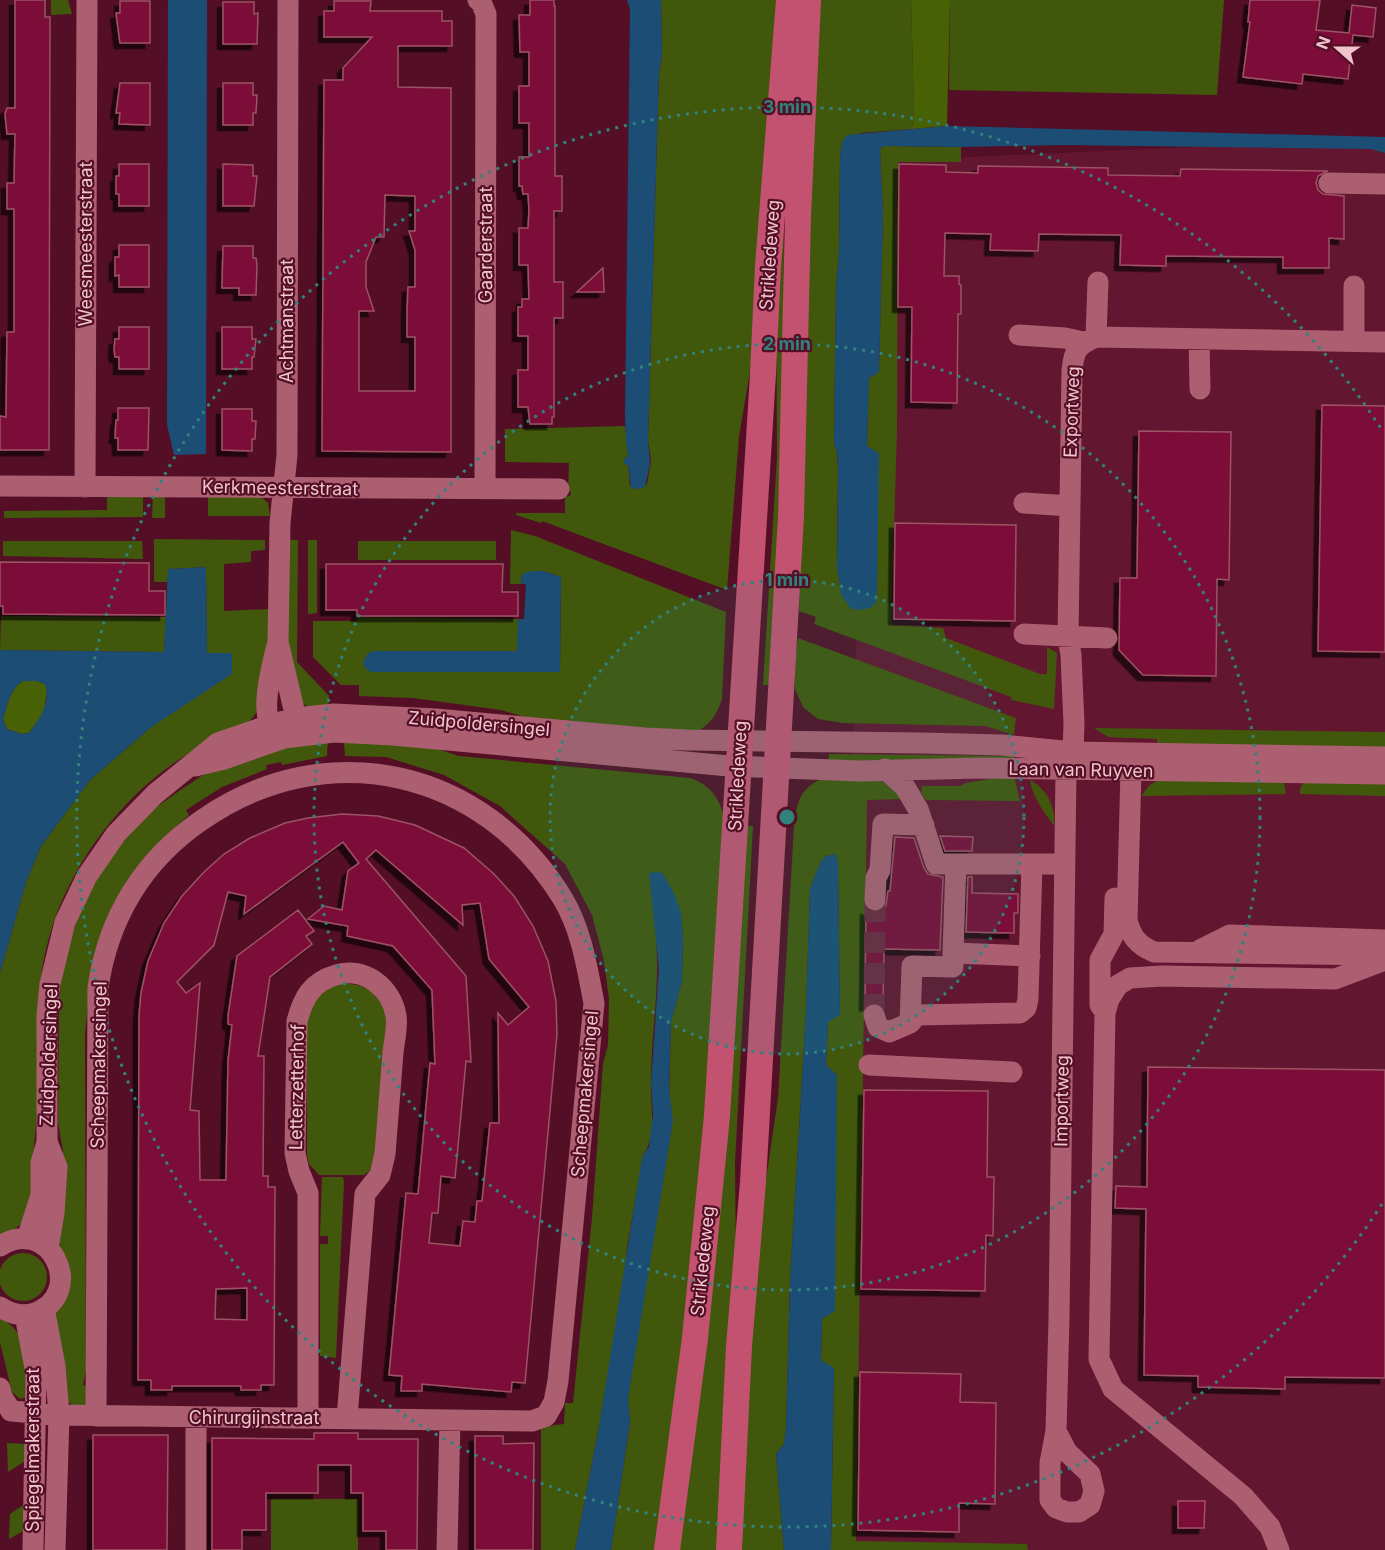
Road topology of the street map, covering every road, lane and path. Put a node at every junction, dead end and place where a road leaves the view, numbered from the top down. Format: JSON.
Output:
{"nodes":[{"id":1,"x":87,"y":0,"type":"edge"},
{"id":2,"x":288,"y":0,"type":"edge"},
{"id":3,"x":789,"y":0,"type":"edge"},
{"id":4,"x":808,"y":0,"type":"edge"},
{"id":5,"x":480,"y":1,"type":"edge"},
{"id":6,"x":1329,"y":183,"type":"dead end"},
{"id":7,"x":1385,"y":184,"type":"edge"},
{"id":8,"x":1098,"y":282,"type":"dead end"},
{"id":9,"x":1354,"y":286,"type":"dead end"},
{"id":10,"x":1019,"y":335,"type":"dead end"},
{"id":11,"x":1199,"y":339,"type":"junction"},
{"id":12,"x":1089,"y":340,"type":"junction"},
{"id":13,"x":1354,"y":341,"type":"junction"},
{"id":14,"x":1385,"y":342,"type":"edge"},
{"id":15,"x":1200,"y":389,"type":"dead end"},
{"id":16,"x":0,"y":486,"type":"edge"},
{"id":17,"x":84,"y":487,"type":"junction"},
{"id":18,"x":283,"y":489,"type":"junction"},
{"id":19,"x":485,"y":489,"type":"junction"},
{"id":20,"x":559,"y":489,"type":"dead end"},
{"id":21,"x":1024,"y":503,"type":"dead end"},
{"id":22,"x":1070,"y":506,"type":"junction"},
{"id":23,"x":1024,"y":634,"type":"dead end"},
{"id":24,"x":1068,"y":637,"type":"junction"},
{"id":25,"x":1107,"y":638,"type":"dead end"},
{"id":26,"x":278,"y":642,"type":"junction"},
{"id":27,"x":296,"y":718,"type":"junction"},
{"id":28,"x":277,"y":731,"type":"junction"},
{"id":29,"x":740,"y":741,"type":"junction"},
{"id":30,"x":779,"y":742,"type":"junction"},
{"id":31,"x":1385,"y":757,"type":"edge"},
{"id":32,"x":1070,"y":761,"type":"junction"},
{"id":33,"x":738,"y":766,"type":"junction"},
{"id":34,"x":777,"y":768,"type":"junction"},
{"id":35,"x":885,"y":769,"type":"junction"},
{"id":36,"x":1124,"y":771,"type":"junction"},
{"id":37,"x":1385,"y":774,"type":"edge"},
{"id":38,"x":924,"y":825,"type":"junction"},
{"id":39,"x":956,"y":864,"type":"junction"},
{"id":40,"x":1032,"y":864,"type":"junction"},
{"id":41,"x":1064,"y":864,"type":"junction"},
{"id":42,"x":875,"y":900,"type":"tunnel mouth"},
{"id":43,"x":1385,"y":940,"type":"edge"},
{"id":44,"x":1194,"y":952,"type":"junction"},
{"id":45,"x":953,"y":953,"type":"junction"},
{"id":46,"x":1385,"y":955,"type":"edge"},
{"id":47,"x":1030,"y":956,"type":"junction"},
{"id":48,"x":1385,"y":960,"type":"edge"},
{"id":49,"x":1105,"y":1013,"type":"junction"},
{"id":50,"x":874,"y":1015,"type":"dead end"},
{"id":51,"x":910,"y":1023,"type":"junction"},
{"id":52,"x":869,"y":1065,"type":"dead end"},
{"id":53,"x":1012,"y":1072,"type":"dead end"},
{"id":54,"x":47,"y":1142,"type":"junction"},
{"id":55,"x":27,"y":1239,"type":"junction"},
{"id":56,"x":0,"y":1246,"type":"edge"},
{"id":57,"x":48,"y":1248,"type":"junction"},
{"id":58,"x":0,"y":1307,"type":"edge"},
{"id":59,"x":34,"y":1312,"type":"junction"},
{"id":60,"x":0,"y":1388,"type":"edge"},
{"id":61,"x":34,"y":1414,"type":"junction"},
{"id":62,"x":59,"y":1415,"type":"junction"},
{"id":63,"x":96,"y":1416,"type":"junction"},
{"id":64,"x":196,"y":1418,"type":"junction"},
{"id":65,"x":308,"y":1418,"type":"junction"},
{"id":66,"x":347,"y":1418,"type":"junction"},
{"id":67,"x":450,"y":1420,"type":"junction"},
{"id":68,"x":1056,"y":1431,"type":"dead end"},
{"id":69,"x":33,"y":1550,"type":"edge"},
{"id":70,"x":55,"y":1550,"type":"edge"},
{"id":71,"x":196,"y":1550,"type":"edge"},
{"id":72,"x":447,"y":1550,"type":"edge"},
{"id":73,"x":667,"y":1550,"type":"edge"},
{"id":74,"x":729,"y":1550,"type":"edge"},
{"id":75,"x":1279,"y":1550,"type":"edge"}],
"edges":[{"from":1,"to":17,"type":"street","name":"Weesmeesterstraat"},
{"from":2,"to":18,"type":"street","name":"Achtmanstraat"},
{"from":3,"to":29,"type":"main road","name":"Strikledeweg"},
{"from":4,"to":30,"type":"main road","name":"Strikledeweg"},
{"from":5,"to":19,"type":"street","name":"Gaarderstraat"},
{"from":6,"to":7,"type":"street"},
{"from":8,"to":12,"type":"street"},
{"from":9,"to":13,"type":"street"},
{"from":10,"to":12,"type":"street"},
{"from":11,"to":12,"type":"street"},
{"from":11,"to":13,"type":"street"},
{"from":11,"to":15,"type":"street"},
{"from":12,"to":22,"type":"street","name":"Exportweg"},
{"from":13,"to":14,"type":"street"},
{"from":16,"to":17,"type":"street","name":"Kerkmeesterstraat"},
{"from":17,"to":18,"type":"street","name":"Kerkmeesterstraat"},
{"from":18,"to":19,"type":"street","name":"Kerkmeesterstraat"},
{"from":18,"to":26,"type":"street","name":"Achtmanstraat"},
{"from":19,"to":20,"type":"street","name":"Kerkmeesterstraat"},
{"from":21,"to":22,"type":"street"},
{"from":22,"to":24,"type":"street","name":"Exportweg"},
{"from":23,"to":24,"type":"street"},
{"from":24,"to":25,"type":"street"},
{"from":24,"to":32,"type":"street","name":"Exportweg"},
{"from":26,"to":27,"type":"street","name":"Achtmanstraat"},
{"from":26,"to":28,"type":"street","name":"Achtmanstraat"},
{"from":27,"to":28,"type":"street"},
{"from":27,"to":29,"type":"street","name":"Zuidpoldersingel"},
{"from":28,"to":33,"type":"street","name":"Zuidpoldersingel"},
{"from":28,"to":54,"type":"street","name":"Zuidpoldersingel"},
{"from":29,"to":30,"type":"street","name":"Zuidpoldersingel"},
{"from":29,"to":33,"type":"main road","name":"Strikledeweg"},
{"from":30,"to":32,"type":"street","name":"Laan van Ruyven"},
{"from":30,"to":34,"type":"main road","name":"Strikledeweg"},
{"from":31,"to":32,"type":"street","name":"Laan van Ruyven"},
{"from":32,"to":35,"type":"street","name":"Laan van Ruyven"},
{"from":32,"to":36,"type":"street","name":"Laan van Ruyven"},
{"from":32,"to":41,"type":"street","name":"Importweg"},
{"from":33,"to":34,"type":"street","name":"Zuidpoldersingel"},
{"from":33,"to":73,"type":"main road","name":"Strikledeweg"},
{"from":34,"to":35,"type":"street","name":"Laan van Ruyven"},
{"from":34,"to":74,"type":"main road","name":"Strikledeweg"},
{"from":35,"to":38,"type":"street"},
{"from":36,"to":37,"type":"street","name":"Laan van Ruyven"},
{"from":36,"to":44,"type":"street"},
{"from":36,"to":49,"type":"street"},
{"from":38,"to":39,"type":"street"},
{"from":38,"to":42,"type":"street"},
{"from":39,"to":40,"type":"street"},
{"from":39,"to":45,"type":"street"},
{"from":40,"to":41,"type":"street"},
{"from":40,"to":47,"type":"street"},
{"from":41,"to":68,"type":"street","name":"Importweg"},
{"from":43,"to":44,"type":"street"},
{"from":44,"to":46,"type":"street"},
{"from":45,"to":47,"type":"street"},
{"from":45,"to":51,"type":"street"},
{"from":47,"to":51,"type":"street"},
{"from":48,"to":49,"type":"street"},
{"from":49,"to":75,"type":"street"},
{"from":50,"to":51,"type":"street"},
{"from":52,"to":53,"type":"street"},
{"from":54,"to":55,"type":"street","name":"Zuidpoldersingel"},
{"from":54,"to":57,"type":"street","name":"Zuidpoldersingel"},
{"from":55,"to":56,"type":"street"},
{"from":55,"to":57,"type":"street"},
{"from":57,"to":59,"type":"street"},
{"from":58,"to":59,"type":"street"},
{"from":59,"to":61,"type":"street","name":"Spiegelmakerstraat"},
{"from":59,"to":62,"type":"street","name":"Spiegelmakerstraat"},
{"from":60,"to":61,"type":"street"},
{"from":61,"to":62,"type":"street"},
{"from":61,"to":69,"type":"street","name":"Spiegelmakerstraat"},
{"from":62,"to":63,"type":"street","name":"Chirurgijnstraat"},
{"from":62,"to":70,"type":"street","name":"Spiegelmakerstraat"},
{"from":63,"to":64,"type":"street","name":"Chirurgijnstraat"},
{"from":63,"to":67,"type":"street","name":"Scheepmakersingel"},
{"from":64,"to":65,"type":"street","name":"Chirurgijnstraat"},
{"from":64,"to":71,"type":"street"},
{"from":65,"to":66,"type":"street","name":"Chirurgijnstraat"},
{"from":65,"to":66,"type":"street","name":"Letterzetterhof"},
{"from":66,"to":67,"type":"street","name":"Chirurgijnstraat"},
{"from":67,"to":72,"type":"street"}]}
